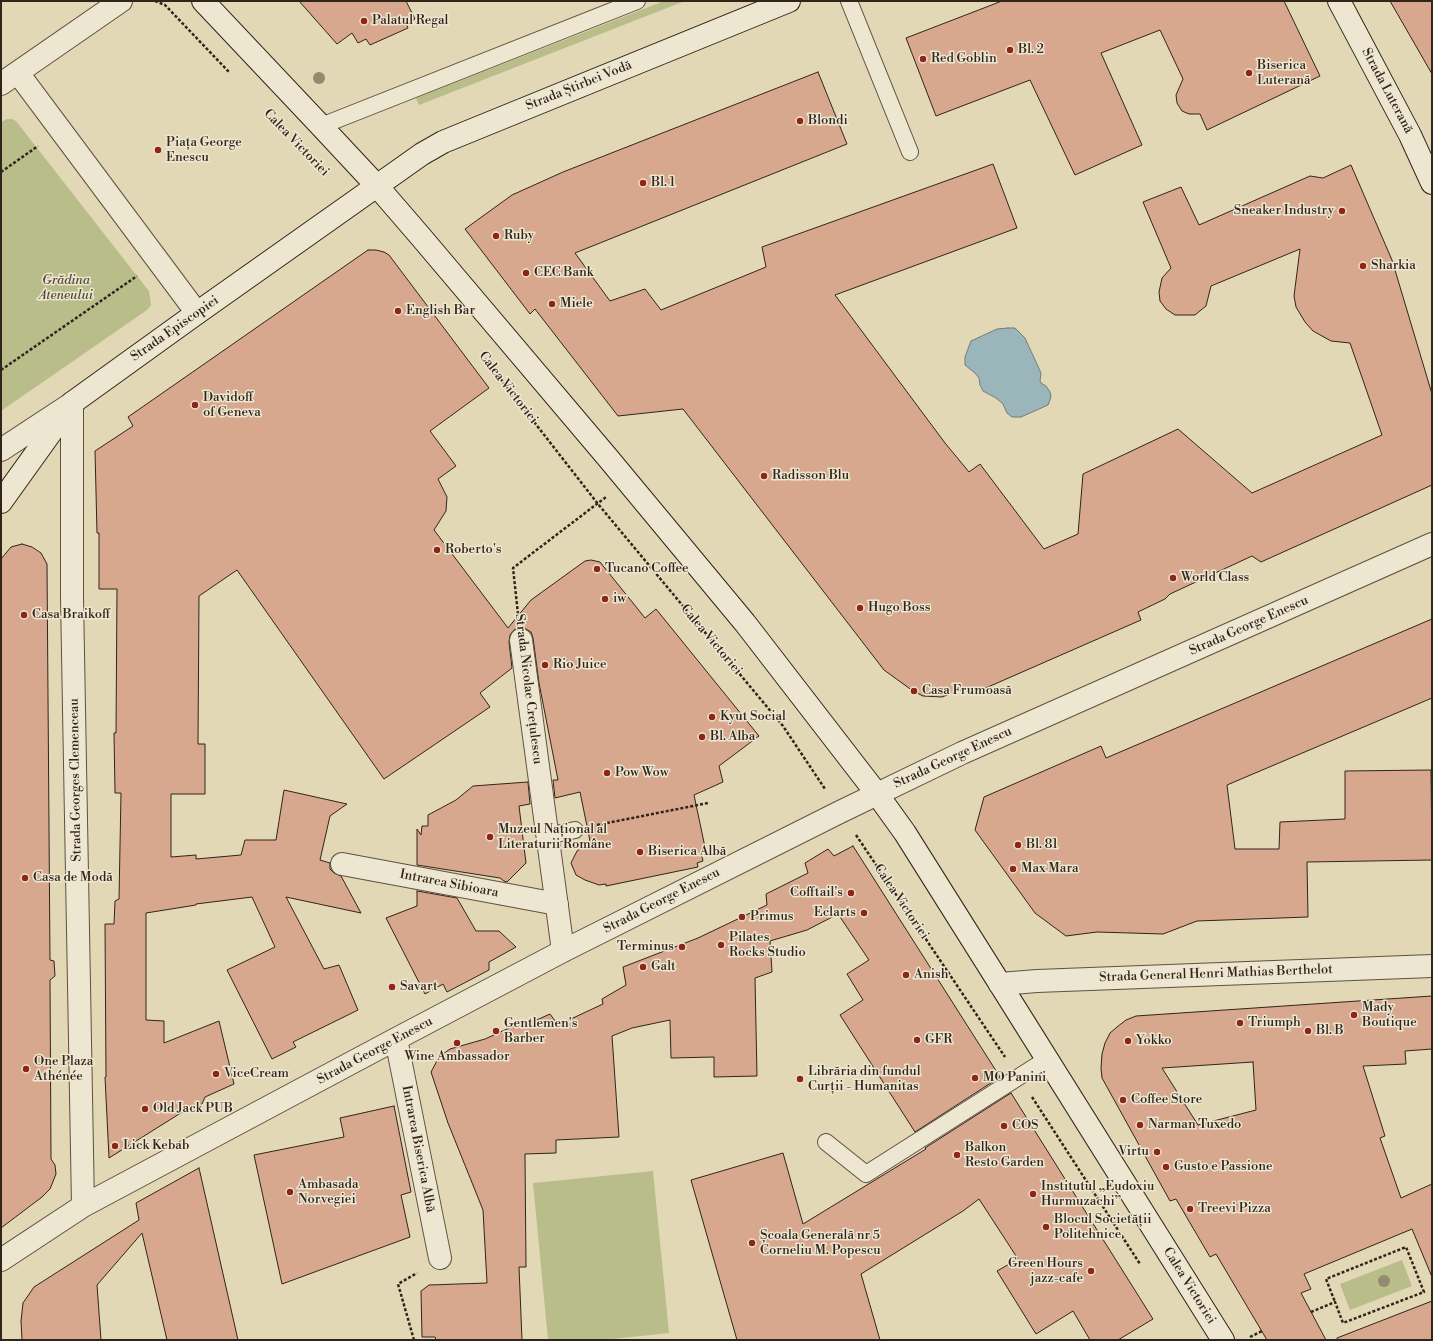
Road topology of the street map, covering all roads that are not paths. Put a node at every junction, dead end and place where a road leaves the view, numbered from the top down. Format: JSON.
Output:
{"nodes":[{"id":1,"x":121,"y":1,"type":"edge"},
{"id":2,"x":203,"y":1,"type":"edge"},
{"id":3,"x":637,"y":1,"type":"edge"},
{"id":4,"x":789,"y":1,"type":"edge"},
{"id":5,"x":848,"y":1,"type":"edge"},
{"id":6,"x":1339,"y":1,"type":"edge"},
{"id":7,"x":9,"y":78,"type":"edge"},
{"id":8,"x":321,"y":126,"type":"junction"},
{"id":9,"x":910,"y":152,"type":"dead end"},
{"id":10,"x":1432,"y":182,"type":"edge"},
{"id":11,"x":377,"y":186,"type":"junction"},
{"id":12,"x":197,"y":313,"type":"junction"},
{"id":13,"x":72,"y":403,"type":"junction"},
{"id":14,"x":1,"y":450,"type":"edge"},
{"id":15,"x":1,"y":502,"type":"edge"},
{"id":16,"x":1432,"y":544,"type":"edge"},
{"id":17,"x":521,"y":640,"type":"road end"},
{"id":18,"x":877,"y":794,"type":"junction"},
{"id":19,"x":575,"y":830,"type":"road end"},
{"id":20,"x":547,"y":836,"type":"junction"},
{"id":21,"x":342,"y":864,"type":"dead end"},
{"id":22,"x":557,"y":904,"type":"junction"},
{"id":23,"x":562,"y":951,"type":"junction"},
{"id":24,"x":1432,"y":966,"type":"edge"},
{"id":25,"x":1000,"y":984,"type":"junction"},
{"id":26,"x":396,"y":1039,"type":"junction"},
{"id":27,"x":1047,"y":1059,"type":"junction"},
{"id":28,"x":826,"y":1142,"type":"dead end"},
{"id":29,"x":83,"y":1206,"type":"junction"},
{"id":30,"x":440,"y":1258,"type":"road end"},
{"id":31,"x":1,"y":1260,"type":"edge"},
{"id":32,"x":1223,"y":1340,"type":"edge"}],
"edges":[{"from":1,"to":7,"type":"street"},
{"from":2,"to":8,"type":"street","name":"Calea Victoriei"},
{"from":3,"to":8,"type":"lane"},
{"from":4,"to":11,"type":"street","name":"Strada Știrbei Vodă"},
{"from":5,"to":9,"type":"lane"},
{"from":6,"to":10,"type":"street","name":"Strada Luterană"},
{"from":7,"to":12,"type":"street"},
{"from":8,"to":11,"type":"street","name":"Calea Victoriei"},
{"from":11,"to":12,"type":"street","name":"Strada Episcopiei"},
{"from":11,"to":18,"type":"street","name":"Calea Victoriei"},
{"from":12,"to":13,"type":"street","name":"Strada Episcopiei"},
{"from":13,"to":14,"type":"street"},
{"from":13,"to":15,"type":"street","name":"Strada Episcopiei"},
{"from":13,"to":29,"type":"street","name":"Strada Georges Clemenceau"},
{"from":16,"to":18,"type":"street","name":"Strada George Enescu"},
{"from":17,"to":20,"type":"street","name":"Strada Nicolae Crețulescu"},
{"from":18,"to":23,"type":"street","name":"Strada George Enescu"},
{"from":18,"to":25,"type":"street","name":"Calea Victoriei"},
{"from":19,"to":20,"type":"lane"},
{"from":20,"to":22,"type":"street","name":"Strada Nicolae Crețulescu"},
{"from":21,"to":22,"type":"street","name":"Intrarea Sibioara"},
{"from":22,"to":23,"type":"street","name":"Strada Nicolae Crețulescu"},
{"from":23,"to":26,"type":"street","name":"Strada George Enescu"},
{"from":24,"to":25,"type":"street","name":"Strada General Henri Mathias Berthelot"},
{"from":25,"to":27,"type":"street","name":"Calea Victoriei"},
{"from":26,"to":29,"type":"street","name":"Strada George Enescu"},
{"from":26,"to":30,"type":"street","name":"Intrarea Biserica Albă"},
{"from":27,"to":28,"type":"lane"},
{"from":27,"to":32,"type":"street","name":"Calea Victoriei"},
{"from":29,"to":31,"type":"street","name":"Strada George Enescu"}]}
